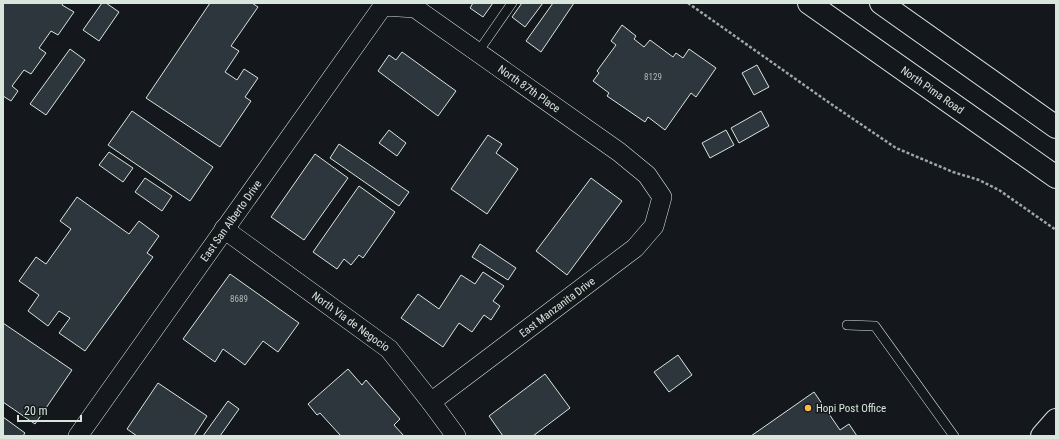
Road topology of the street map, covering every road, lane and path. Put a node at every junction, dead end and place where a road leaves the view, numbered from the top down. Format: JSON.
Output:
{"nodes":[{"id":1,"x":512,"y":3,"type":"edge"},
{"id":2,"x":688,"y":3,"type":"edge"},
{"id":3,"x":809,"y":3,"type":"edge"},
{"id":4,"x":880,"y":3,"type":"edge"},
{"id":5,"x":382,"y":6,"type":"joint"},
{"id":6,"x":478,"y":52,"type":"junction"},
{"id":7,"x":1056,"y":127,"type":"edge"},
{"id":8,"x":1056,"y":177,"type":"edge"},
{"id":9,"x":662,"y":197,"type":"joint"},
{"id":10,"x":224,"y":229,"type":"junction"},
{"id":11,"x":1056,"y":230,"type":"edge"},
{"id":12,"x":847,"y":325,"type":"dead end"},
{"id":13,"x":431,"y":402,"type":"junction"},
{"id":14,"x":1056,"y":420,"type":"edge"},
{"id":15,"x":78,"y":436,"type":"edge"},
{"id":16,"x":456,"y":436,"type":"edge"},
{"id":17,"x":954,"y":436,"type":"edge"},
{"id":18,"x":1042,"y":436,"type":"edge"}],
"edges":[{"from":1,"to":6,"type":"lane"},
{"from":2,"to":11,"type":"path"},
{"from":3,"to":8,"type":"main road","name":"North Pima Road"},
{"from":4,"to":7,"type":"main road"},
{"from":5,"to":6,"type":"street","name":"North 87th Place"},
{"from":5,"to":10,"type":"street","name":"East San Alberto Drive"},
{"from":6,"to":9,"type":"street","name":"North 87th Place"},
{"from":9,"to":13,"type":"street","name":"East Manzanita Drive"},
{"from":10,"to":13,"type":"street","name":"North Via de Negocio"},
{"from":10,"to":15,"type":"street","name":"East San Alberto Drive"},
{"from":12,"to":17,"type":"lane"},
{"from":13,"to":16,"type":"street","name":"North Via de Negocio"},
{"from":14,"to":18,"type":"main road"}]}
